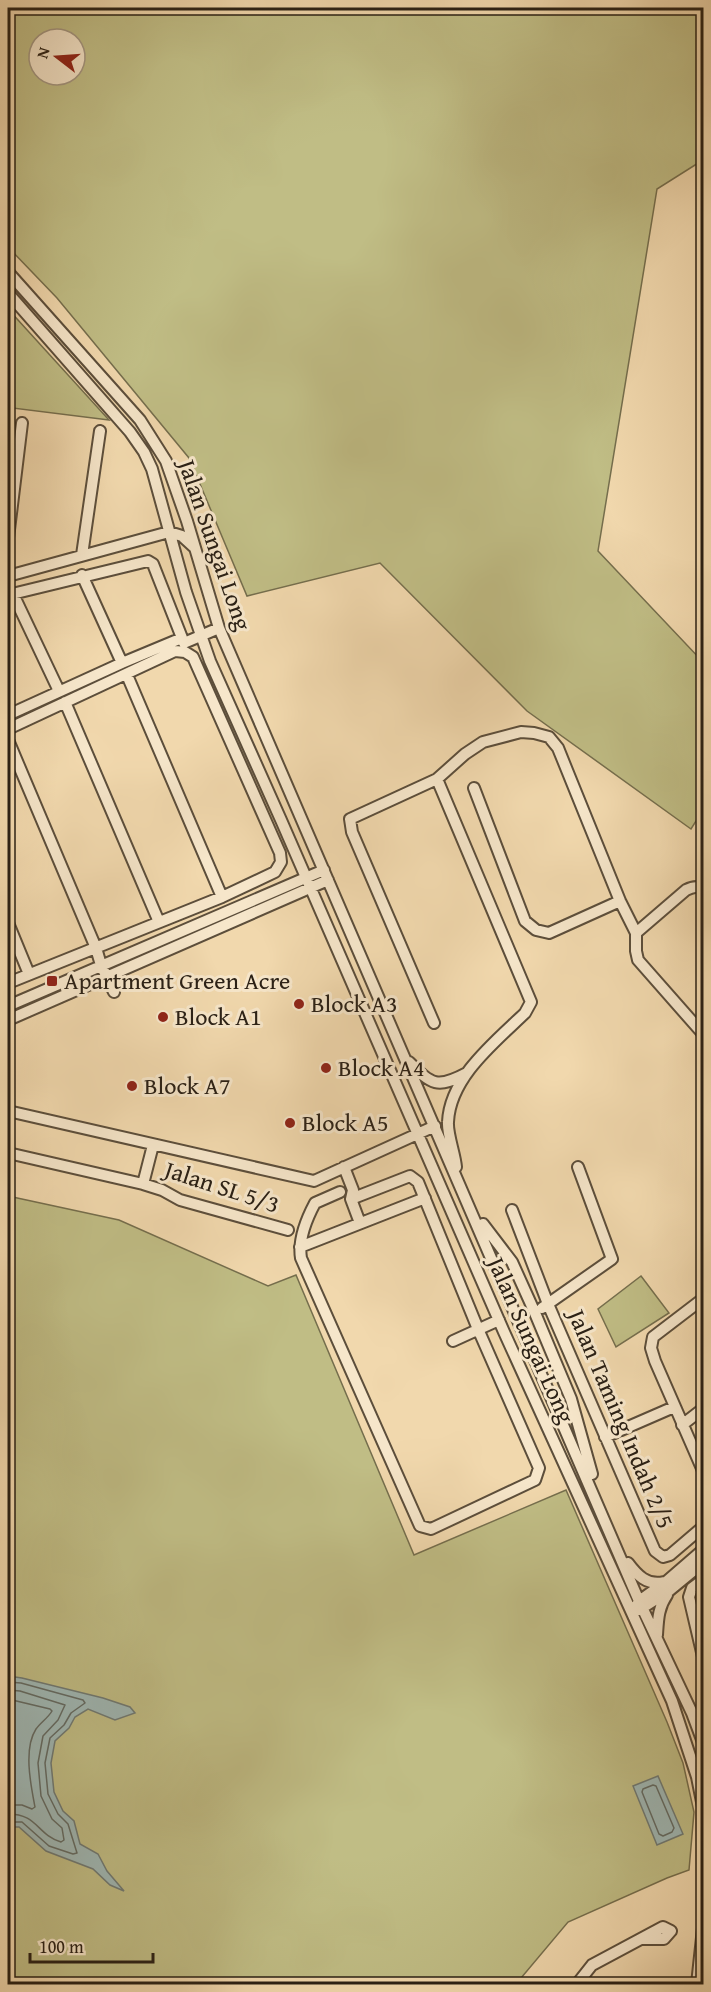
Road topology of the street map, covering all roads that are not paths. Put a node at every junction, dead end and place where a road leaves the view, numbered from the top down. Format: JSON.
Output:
{"nodes":[{"id":1,"x":8,"y":272,"type":"edge"},
{"id":2,"x":8,"y":293,"type":"edge"},
{"id":3,"x":22,"y":423,"type":"dead end"},
{"id":4,"x":100,"y":431,"type":"dead end"},
{"id":5,"x":181,"y":504,"type":"junction"},
{"id":6,"x":163,"y":511,"type":"junction"},
{"id":7,"x":169,"y":532,"type":"junction"},
{"id":8,"x":150,"y":537,"type":"junction"},
{"id":9,"x":8,"y":538,"type":"edge"},
{"id":10,"x":196,"y":548,"type":"junction"},
{"id":11,"x":174,"y":549,"type":"junction"},
{"id":12,"x":82,"y":555,"type":"junction"},
{"id":13,"x":82,"y":575,"type":"junction"},
{"id":14,"x":8,"y":576,"type":"edge"},
{"id":15,"x":10,"y":595,"type":"edge"},
{"id":16,"x":219,"y":628,"type":"junction"},
{"id":17,"x":200,"y":635,"type":"junction"},
{"id":18,"x":182,"y":638,"type":"junction"},
{"id":19,"x":122,"y":663,"type":"junction"},
{"id":20,"x":127,"y":675,"type":"junction"},
{"id":21,"x":59,"y":691,"type":"junction"},
{"id":22,"x":65,"y":702,"type":"junction"},
{"id":23,"x":8,"y":715,"type":"edge"},
{"id":24,"x":8,"y":729,"type":"edge"},
{"id":25,"x":8,"y":740,"type":"edge"},
{"id":26,"x":437,"y":779,"type":"junction"},
{"id":27,"x":474,"y":788,"type":"dead end"},
{"id":28,"x":299,"y":812,"type":"junction"},
{"id":29,"x":281,"y":820,"type":"junction"},
{"id":30,"x":326,"y":875,"type":"junction"},
{"id":31,"x":305,"y":877,"type":"junction"},
{"id":32,"x":310,"y":888,"type":"junction"},
{"id":33,"x":704,"y":890,"type":"edge"},
{"id":34,"x":222,"y":897,"type":"junction"},
{"id":35,"x":620,"y":901,"type":"junction"},
{"id":36,"x":159,"y":921,"type":"junction"},
{"id":37,"x":8,"y":923,"type":"edge"},
{"id":38,"x":636,"y":933,"type":"junction"},
{"id":39,"x":96,"y":948,"type":"junction"},
{"id":40,"x":101,"y":965,"type":"junction"},
{"id":41,"x":29,"y":974,"type":"junction"},
{"id":42,"x":107,"y":977,"type":"junction"},
{"id":43,"x":8,"y":983,"type":"edge"},
{"id":44,"x":114,"y":992,"type":"dead end"},
{"id":45,"x":8,"y":1006,"type":"edge"},
{"id":46,"x":8,"y":1020,"type":"edge"},
{"id":47,"x":434,"y":1023,"type":"dead end"},
{"id":48,"x":704,"y":1035,"type":"edge"},
{"id":49,"x":405,"y":1057,"type":"junction"},
{"id":50,"x":469,"y":1072,"type":"junction"},
{"id":51,"x":8,"y":1111,"type":"edge"},
{"id":52,"x":435,"y":1126,"type":"junction"},
{"id":53,"x":418,"y":1133,"type":"junction"},
{"id":54,"x":153,"y":1145,"type":"junction"},
{"id":55,"x":8,"y":1153,"type":"edge"},
{"id":56,"x":344,"y":1167,"type":"junction"},
{"id":57,"x":578,"y":1167,"type":"dead end"},
{"id":58,"x":333,"y":1173,"type":"junction"},
{"id":59,"x":458,"y":1180,"type":"junction"},
{"id":60,"x":142,"y":1184,"type":"junction"},
{"id":61,"x":340,"y":1192,"type":"junction"},
{"id":62,"x":425,"y":1198,"type":"junction"},
{"id":63,"x":351,"y":1199,"type":"junction"},
{"id":64,"x":472,"y":1210,"type":"junction"},
{"id":65,"x":512,"y":1210,"type":"dead end"},
{"id":66,"x":360,"y":1222,"type":"junction"},
{"id":67,"x":288,"y":1230,"type":"dead end"},
{"id":68,"x":300,"y":1247,"type":"junction"},
{"id":69,"x":704,"y":1298,"type":"edge"},
{"id":70,"x":548,"y":1304,"type":"junction"},
{"id":71,"x":535,"y":1313,"type":"junction"},
{"id":72,"x":499,"y":1320,"type":"junction"},
{"id":73,"x":478,"y":1329,"type":"junction"},
{"id":74,"x":504,"y":1332,"type":"junction"},
{"id":75,"x":453,"y":1341,"type":"dead end"},
{"id":76,"x":483,"y":1341,"type":"junction"},
{"id":77,"x":674,"y":1407,"type":"junction"},
{"id":78,"x":704,"y":1408,"type":"edge"},
{"id":79,"x":682,"y":1425,"type":"junction"},
{"id":80,"x":605,"y":1437,"type":"junction"},
{"id":81,"x":704,"y":1473,"type":"edge"},
{"id":82,"x":602,"y":1512,"type":"junction"},
{"id":83,"x":704,"y":1526,"type":"edge"},
{"id":84,"x":704,"y":1549,"type":"edge"},
{"id":85,"x":619,"y":1550,"type":"junction"},
{"id":86,"x":704,"y":1562,"type":"edge"},
{"id":87,"x":704,"y":1579,"type":"edge"},
{"id":88,"x":668,"y":1586,"type":"junction"},
{"id":89,"x":638,"y":1609,"type":"junction"},
{"id":90,"x":657,"y":1636,"type":"junction"},
{"id":91,"x":666,"y":1657,"type":"junction"},
{"id":92,"x":704,"y":1661,"type":"edge"},
{"id":93,"x":661,"y":1672,"type":"junction"},
{"id":94,"x":677,"y":1680,"type":"junction"},
{"id":95,"x":704,"y":1745,"type":"edge"},
{"id":96,"x":704,"y":1812,"type":"edge"},
{"id":97,"x":704,"y":1919,"type":"edge"},
{"id":98,"x":642,"y":1939,"type":"dead end"},
{"id":99,"x":576,"y":1984,"type":"edge"},
{"id":100,"x":697,"y":1984,"type":"edge"}],
"edges":[{"from":1,"to":5,"type":"street","name":"Jalan Sungai Long"},
{"from":2,"to":6,"type":"street","name":"Jalan Sungai Long"},
{"from":3,"to":9,"type":"street"},
{"from":4,"to":12,"type":"street"},
{"from":5,"to":7,"type":"street"},
{"from":5,"to":10,"type":"street","name":"Jalan Sungai Long"},
{"from":6,"to":7,"type":"street","name":"Jalan Sungai Long"},
{"from":6,"to":8,"type":"street"},
{"from":7,"to":8,"type":"street"},
{"from":7,"to":10,"type":"street"},
{"from":7,"to":11,"type":"street","name":"Jalan Sungai Long"},
{"from":8,"to":11,"type":"street"},
{"from":8,"to":12,"type":"street"},
{"from":10,"to":16,"type":"street","name":"Jalan Sungai Long"},
{"from":11,"to":17,"type":"street","name":"Jalan Sungai Long"},
{"from":12,"to":14,"type":"street"},
{"from":13,"to":15,"type":"street"},
{"from":13,"to":18,"type":"street"},
{"from":13,"to":19,"type":"street"},
{"from":15,"to":21,"type":"street"},
{"from":16,"to":17,"type":"street"},
{"from":16,"to":28,"type":"street","name":"Jalan Sungai Long"},
{"from":17,"to":18,"type":"street"},
{"from":17,"to":29,"type":"street","name":"Jalan Sungai Long"},
{"from":18,"to":19,"type":"street"},
{"from":19,"to":21,"type":"street"},
{"from":20,"to":22,"type":"street"},
{"from":20,"to":34,"type":"street"},
{"from":20,"to":34,"type":"street"},
{"from":21,"to":23,"type":"street"},
{"from":22,"to":24,"type":"street"},
{"from":22,"to":36,"type":"street"},
{"from":25,"to":39,"type":"street"},
{"from":26,"to":35,"type":"street"},
{"from":26,"to":47,"type":"street"},
{"from":26,"to":50,"type":"street"},
{"from":27,"to":35,"type":"street"},
{"from":28,"to":29,"type":"street"},
{"from":28,"to":30,"type":"street","name":"Jalan Sungai Long"},
{"from":29,"to":31,"type":"street","name":"Jalan Sungai Long"},
{"from":30,"to":31,"type":"street"},
{"from":30,"to":32,"type":"street"},
{"from":30,"to":49,"type":"street","name":"Jalan Sungai Long"},
{"from":31,"to":32,"type":"street","name":"Jalan Sungai Long"},
{"from":31,"to":40,"type":"street"},
{"from":32,"to":42,"type":"street"},
{"from":32,"to":53,"type":"street","name":"Jalan Sungai Long"},
{"from":33,"to":38,"type":"street"},
{"from":34,"to":36,"type":"street"},
{"from":35,"to":38,"type":"street"},
{"from":36,"to":39,"type":"street"},
{"from":37,"to":41,"type":"street"},
{"from":38,"to":48,"type":"street"},
{"from":39,"to":40,"type":"street"},
{"from":39,"to":41,"type":"street"},
{"from":40,"to":42,"type":"street"},
{"from":40,"to":45,"type":"street"},
{"from":41,"to":43,"type":"street"},
{"from":42,"to":44,"type":"street"},
{"from":42,"to":46,"type":"street"},
{"from":49,"to":50,"type":"street"},
{"from":49,"to":52,"type":"street","name":"Jalan Sungai Long"},
{"from":50,"to":59,"type":"street"},
{"from":51,"to":54,"type":"street"},
{"from":52,"to":53,"type":"street"},
{"from":52,"to":59,"type":"street","name":"Jalan Sungai Long"},
{"from":53,"to":56,"type":"street"},
{"from":53,"to":72,"type":"street","name":"Jalan Sungai Long"},
{"from":54,"to":58,"type":"street"},
{"from":54,"to":60,"type":"street"},
{"from":55,"to":60,"type":"street","name":"Jalan SL 5/3"},
{"from":56,"to":58,"type":"street"},
{"from":56,"to":63,"type":"street"},
{"from":57,"to":70,"type":"street"},
{"from":58,"to":61,"type":"street"},
{"from":59,"to":64,"type":"street","name":"Jalan Sungai Long"},
{"from":60,"to":67,"type":"street","name":"Jalan SL 5/3"},
{"from":61,"to":63,"type":"street"},
{"from":61,"to":68,"type":"street"},
{"from":62,"to":63,"type":"street"},
{"from":62,"to":66,"type":"street"},
{"from":62,"to":73,"type":"street"},
{"from":63,"to":66,"type":"street"},
{"from":64,"to":71,"type":"street"},
{"from":64,"to":82,"type":"street","name":"Jalan Sungai Long"},
{"from":65,"to":70,"type":"street","name":"Jalan Taming Indah 2/5"},
{"from":66,"to":68,"type":"street"},
{"from":68,"to":76,"type":"street"},
{"from":69,"to":77,"type":"street"},
{"from":70,"to":71,"type":"street"},
{"from":70,"to":80,"type":"street","name":"Jalan Taming Indah 2/5"},
{"from":71,"to":82,"type":"street"},
{"from":72,"to":73,"type":"street"},
{"from":72,"to":74,"type":"street","name":"Jalan Sungai Long"},
{"from":73,"to":75,"type":"street"},
{"from":73,"to":76,"type":"street"},
{"from":74,"to":76,"type":"street"},
{"from":74,"to":89,"type":"street","name":"Jalan Sungai Long"},
{"from":77,"to":79,"type":"street"},
{"from":77,"to":80,"type":"street"},
{"from":78,"to":79,"type":"street"},
{"from":79,"to":81,"type":"street"},
{"from":80,"to":83,"type":"street","name":"Jalan Taming Indah 2/5"},
{"from":82,"to":85,"type":"street","name":"Jalan Sungai Long"},
{"from":84,"to":88,"type":"street"},
{"from":85,"to":88,"type":"street"},
{"from":85,"to":89,"type":"street","name":"Jalan Sungai Long"},
{"from":86,"to":88,"type":"street"},
{"from":87,"to":92,"type":"street"},
{"from":88,"to":89,"type":"street"},
{"from":88,"to":90,"type":"street"},
{"from":89,"to":90,"type":"street","name":"Jalan Sungai Long"},
{"from":89,"to":93,"type":"street","name":"Jalan Sungai Long"},
{"from":90,"to":91,"type":"street","name":"Jalan Sungai Long"},
{"from":91,"to":93,"type":"street"},
{"from":91,"to":94,"type":"street","name":"Jalan Sungai Long"},
{"from":93,"to":94,"type":"street"},
{"from":93,"to":96,"type":"street","name":"Jalan Sungai Long"},
{"from":94,"to":95,"type":"street","name":"Jalan Sungai Long"},
{"from":97,"to":100,"type":"street"},
{"from":98,"to":99,"type":"street"}]}
